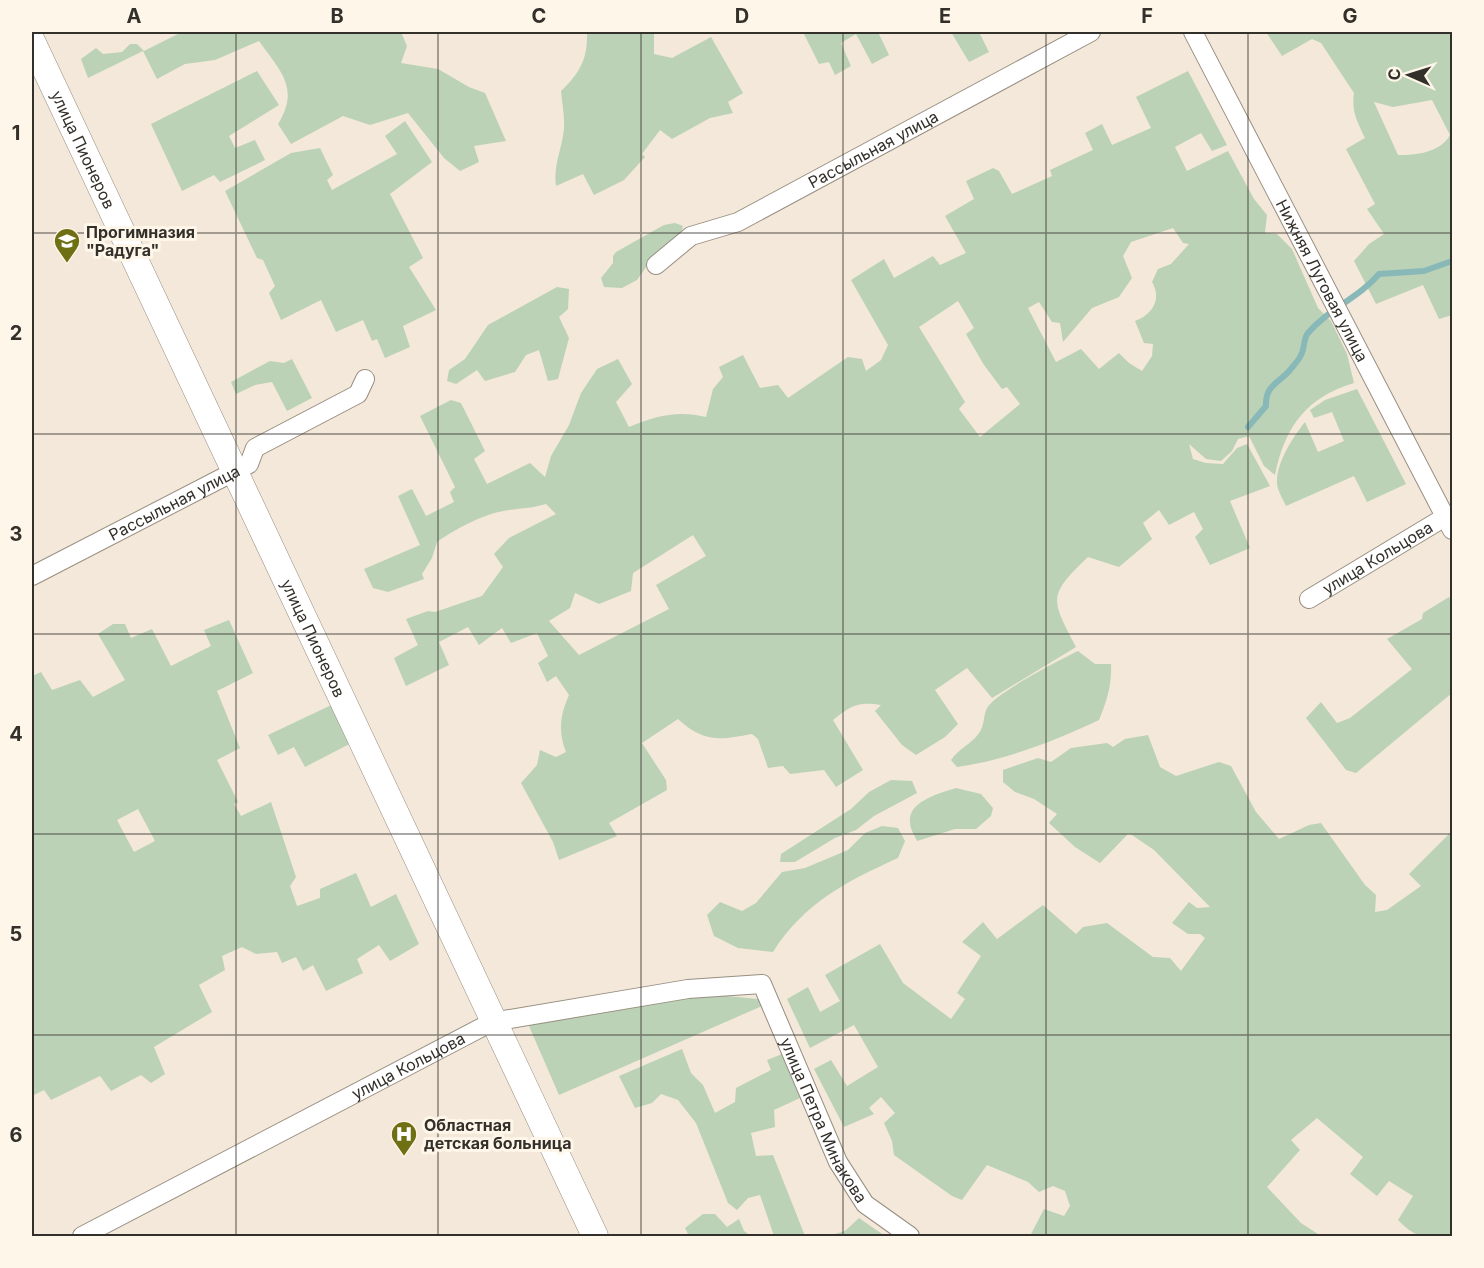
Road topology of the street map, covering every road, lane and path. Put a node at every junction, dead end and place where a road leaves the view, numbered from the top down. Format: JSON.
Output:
{"nodes":[{"id":1,"x":1091,"y":32,"type":"edge"},
{"id":2,"x":1193,"y":32,"type":"edge"},
{"id":3,"x":32,"y":41,"type":"edge"},
{"id":4,"x":656,"y":265,"type":"dead end"},
{"id":5,"x":365,"y":379,"type":"dead end"},
{"id":6,"x":233,"y":473,"type":"junction"},
{"id":7,"x":1449,"y":524,"type":"edge"},
{"id":8,"x":32,"y":576,"type":"edge"},
{"id":9,"x":1309,"y":599,"type":"dead end"},
{"id":10,"x":762,"y":984,"type":"joint"},
{"id":11,"x":492,"y":1022,"type":"junction"},
{"id":12,"x":82,"y":1236,"type":"edge"},
{"id":13,"x":595,"y":1236,"type":"edge"},
{"id":14,"x":910,"y":1236,"type":"edge"}],
"edges":[{"from":1,"to":4,"type":"street","name":"Рассыльная улица"},
{"from":2,"to":7,"type":"street","name":"Нижняя Луговая улица"},
{"from":3,"to":6,"type":"street","name":"улица Пионеров"},
{"from":5,"to":6,"type":"street","name":"Рассыльная улица"},
{"from":6,"to":8,"type":"street","name":"Рассыльная улица"},
{"from":6,"to":11,"type":"street","name":"улица Пионеров"},
{"from":7,"to":9,"type":"street","name":"улица Кольцова"},
{"from":10,"to":11,"type":"street","name":"улица Кольцова"},
{"from":10,"to":14,"type":"street","name":"улица Петра Минакова"},
{"from":11,"to":12,"type":"street","name":"улица Кольцова"},
{"from":11,"to":13,"type":"street","name":"улица Пионеров"}]}
